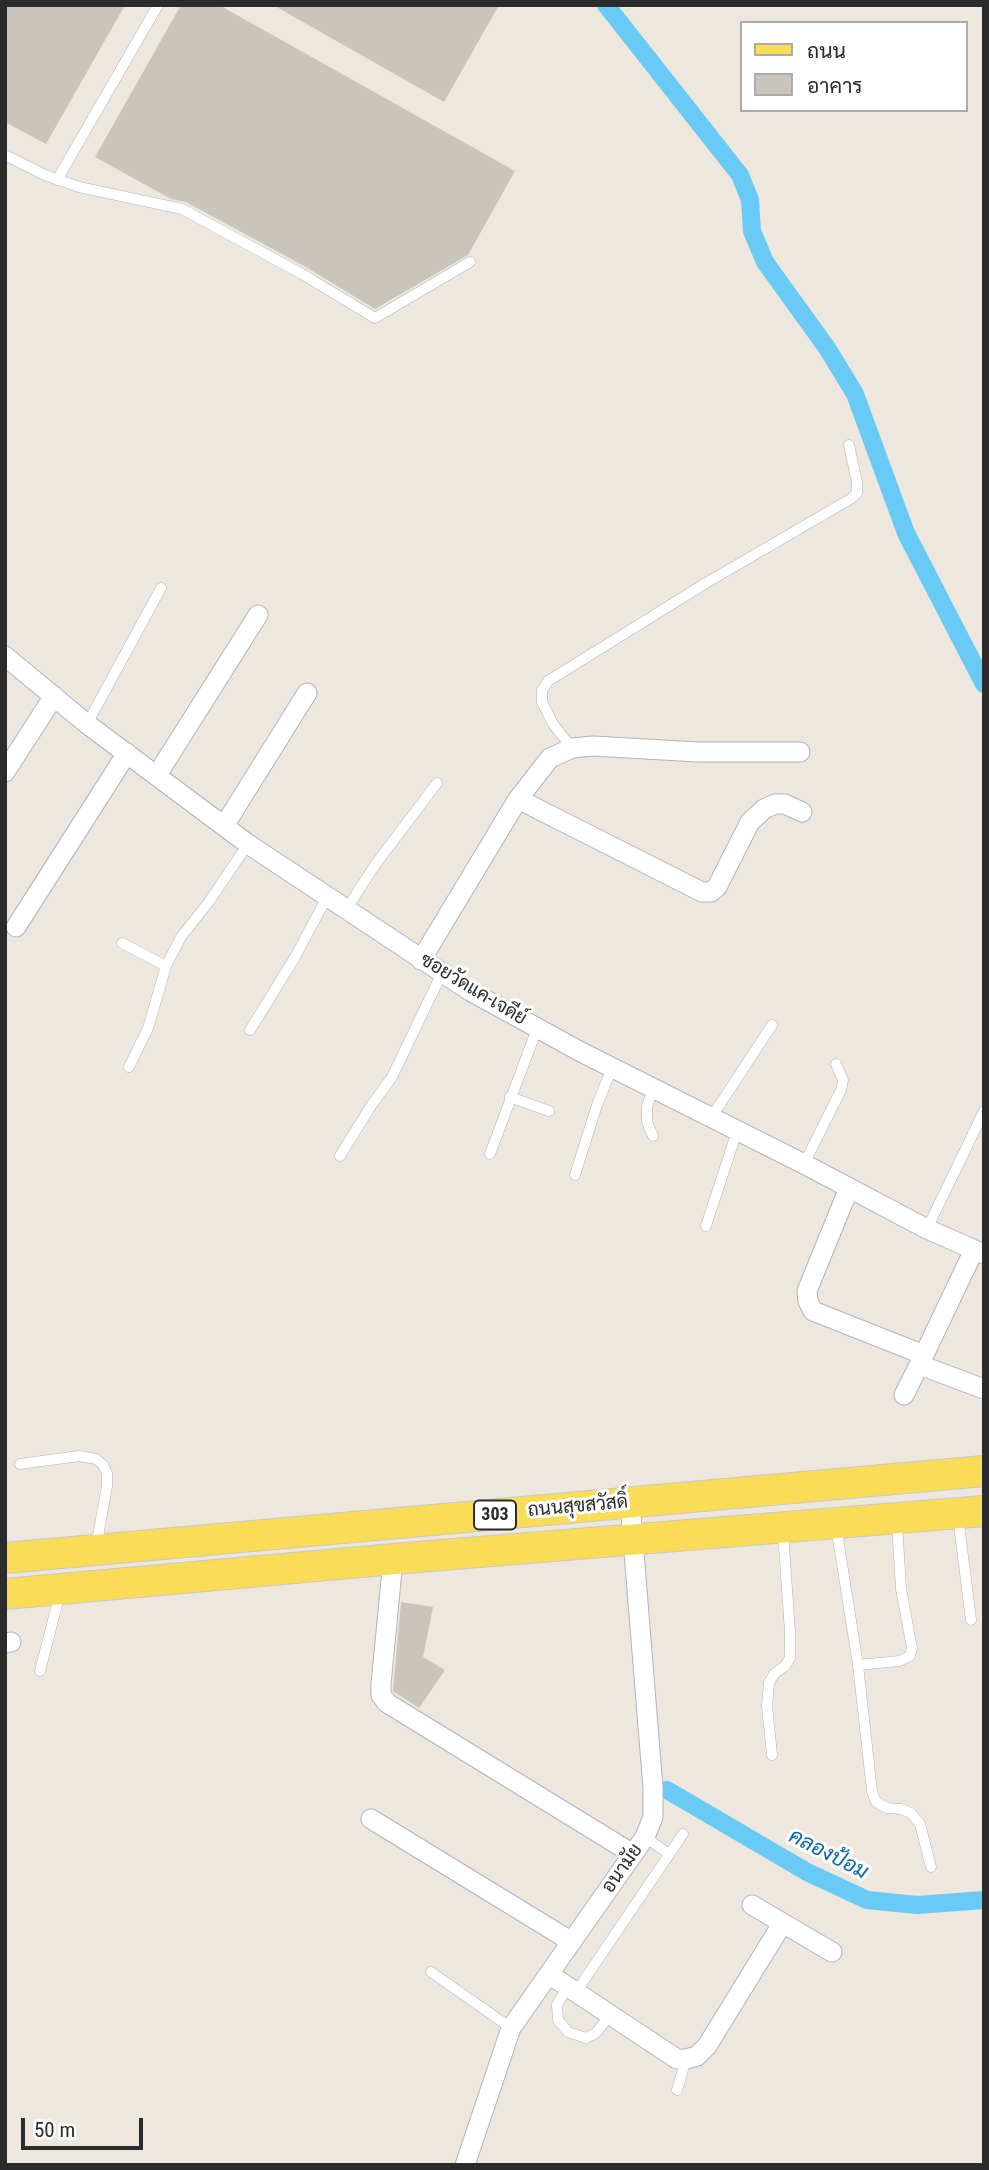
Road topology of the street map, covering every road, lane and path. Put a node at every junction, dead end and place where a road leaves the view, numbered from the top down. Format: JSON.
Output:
{"nodes":[{"id":1,"x":158,"y":5,"type":"edge"},
{"id":2,"x":5,"y":155,"type":"edge"},
{"id":3,"x":57,"y":180,"type":"junction"},
{"id":4,"x":470,"y":262,"type":"dead end"},
{"id":5,"x":849,"y":445,"type":"dead end"},
{"id":6,"x":162,"y":588,"type":"dead end"},
{"id":7,"x":258,"y":615,"type":"dead end"},
{"id":8,"x":5,"y":656,"type":"edge"},
{"id":9,"x":307,"y":693,"type":"dead end"},
{"id":10,"x":54,"y":696,"type":"junction"},
{"id":11,"x":87,"y":724,"type":"junction"},
{"id":12,"x":572,"y":748,"type":"junction"},
{"id":13,"x":800,"y":752,"type":"dead end"},
{"id":14,"x":127,"y":753,"type":"junction"},
{"id":15,"x":5,"y":772,"type":"edge"},
{"id":16,"x":157,"y":775,"type":"junction"},
{"id":17,"x":437,"y":783,"type":"dead end"},
{"id":18,"x":518,"y":799,"type":"junction"},
{"id":19,"x":802,"y":812,"type":"dead end"},
{"id":20,"x":224,"y":826,"type":"junction"},
{"id":21,"x":248,"y":844,"type":"junction"},
{"id":22,"x":327,"y":897,"type":"junction"},
{"id":23,"x":346,"y":910,"type":"junction"},
{"id":24,"x":16,"y":927,"type":"dead end"},
{"id":25,"x":122,"y":943,"type":"dead end"},
{"id":26,"x":421,"y":960,"type":"junction"},
{"id":27,"x":166,"y":966,"type":"junction"},
{"id":28,"x":442,"y":973,"type":"junction"},
{"id":29,"x":772,"y":1025,"type":"dead end"},
{"id":30,"x":537,"y":1029,"type":"junction"},
{"id":31,"x":250,"y":1030,"type":"dead end"},
{"id":32,"x":836,"y":1065,"type":"dead end"},
{"id":33,"x":129,"y":1067,"type":"dead end"},
{"id":34,"x":612,"y":1068,"type":"junction"},
{"id":35,"x":653,"y":1088,"type":"junction"},
{"id":36,"x":510,"y":1097,"type":"junction"},
{"id":37,"x":549,"y":1111,"type":"dead end"},
{"id":38,"x":984,"y":1111,"type":"edge"},
{"id":39,"x":711,"y":1118,"type":"junction"},
{"id":40,"x":737,"y":1131,"type":"junction"},
{"id":41,"x":653,"y":1136,"type":"dead end"},
{"id":42,"x":490,"y":1154,"type":"dead end"},
{"id":43,"x":340,"y":1156,"type":"dead end"},
{"id":44,"x":804,"y":1164,"type":"junction"},
{"id":45,"x":575,"y":1175,"type":"dead end"},
{"id":46,"x":849,"y":1188,"type":"junction"},
{"id":47,"x":706,"y":1226,"type":"dead end"},
{"id":48,"x":927,"y":1229,"type":"junction"},
{"id":49,"x":979,"y":1252,"type":"edge"},
{"id":50,"x":922,"y":1360,"type":"junction"},
{"id":51,"x":984,"y":1389,"type":"edge"},
{"id":52,"x":904,"y":1395,"type":"dead end"},
{"id":53,"x":20,"y":1464,"type":"dead end"},
{"id":54,"x":984,"y":1471,"type":"edge"},
{"id":55,"x":630,"y":1503,"type":"junction"},
{"id":56,"x":970,"y":1512,"type":"edge"},
{"id":57,"x":897,"y":1519,"type":"junction"},
{"id":58,"x":836,"y":1523,"type":"junction"},
{"id":59,"x":782,"y":1528,"type":"junction"},
{"id":60,"x":633,"y":1540,"type":"junction"},
{"id":61,"x":96,"y":1550,"type":"junction"},
{"id":62,"x":5,"y":1558,"type":"edge"},
{"id":63,"x":393,"y":1560,"type":"junction"},
{"id":64,"x":61,"y":1590,"type":"junction"},
{"id":65,"x":5,"y":1594,"type":"edge"},
{"id":66,"x":971,"y":1620,"type":"dead end"},
{"id":67,"x":858,"y":1665,"type":"junction"},
{"id":68,"x":40,"y":1671,"type":"dead end"},
{"id":69,"x":772,"y":1755,"type":"dead end"},
{"id":70,"x":371,"y":1819,"type":"dead end"},
{"id":71,"x":683,"y":1834,"type":"dead end"},
{"id":72,"x":645,"y":1837,"type":"junction"},
{"id":73,"x":633,"y":1854,"type":"junction"},
{"id":74,"x":669,"y":1854,"type":"junction"},
{"id":75,"x":931,"y":1867,"type":"dead end"},
{"id":76,"x":752,"y":1905,"type":"dead end"},
{"id":77,"x":782,"y":1924,"type":"junction"},
{"id":78,"x":572,"y":1942,"type":"junction"},
{"id":79,"x":832,"y":1952,"type":"dead end"},
{"id":80,"x":431,"y":1972,"type":"dead end"},
{"id":81,"x":550,"y":1975,"type":"junction"},
{"id":82,"x":572,"y":1989,"type":"junction"},
{"id":83,"x":610,"y":2015,"type":"junction"},
{"id":84,"x":511,"y":2028,"type":"junction"},
{"id":85,"x":686,"y":2059,"type":"junction"},
{"id":86,"x":677,"y":2090,"type":"dead end"},
{"id":87,"x":465,"y":2165,"type":"edge"}],
"edges":[{"from":1,"to":3,"type":"lane"},
{"from":2,"to":3,"type":"lane"},
{"from":3,"to":4,"type":"lane"},
{"from":5,"to":12,"type":"lane"},
{"from":6,"to":11,"type":"lane"},
{"from":7,"to":16,"type":"street"},
{"from":8,"to":10,"type":"street","name":"ซอยวัดแค-เจดีย์"},
{"from":9,"to":20,"type":"street"},
{"from":10,"to":11,"type":"street","name":"ซอยวัดแค-เจดีย์"},
{"from":10,"to":15,"type":"street"},
{"from":11,"to":14,"type":"street","name":"ซอยวัดแค-เจดีย์"},
{"from":12,"to":13,"type":"street"},
{"from":12,"to":18,"type":"street"},
{"from":14,"to":16,"type":"street","name":"ซอยวัดแค-เจดีย์"},
{"from":14,"to":24,"type":"street"},
{"from":16,"to":20,"type":"street","name":"ซอยวัดแค-เจดีย์"},
{"from":17,"to":23,"type":"lane"},
{"from":18,"to":19,"type":"street"},
{"from":18,"to":26,"type":"street"},
{"from":20,"to":21,"type":"street","name":"ซอยวัดแค-เจดีย์"},
{"from":21,"to":22,"type":"street","name":"ซอยวัดแค-เจดีย์"},
{"from":21,"to":27,"type":"lane"},
{"from":22,"to":23,"type":"street","name":"ซอยวัดแค-เจดีย์"},
{"from":22,"to":31,"type":"lane"},
{"from":23,"to":26,"type":"street","name":"ซอยวัดแค-เจดีย์"},
{"from":25,"to":27,"type":"lane"},
{"from":26,"to":28,"type":"street","name":"ซอยวัดแค-เจดีย์"},
{"from":27,"to":33,"type":"lane"},
{"from":28,"to":30,"type":"street","name":"ซอยวัดแค-เจดีย์"},
{"from":28,"to":43,"type":"lane"},
{"from":29,"to":39,"type":"lane"},
{"from":30,"to":34,"type":"street","name":"ซอยวัดแค-เจดีย์"},
{"from":30,"to":36,"type":"lane"},
{"from":32,"to":44,"type":"lane"},
{"from":34,"to":35,"type":"street","name":"ซอยวัดแค-เจดีย์"},
{"from":34,"to":45,"type":"lane"},
{"from":35,"to":39,"type":"street","name":"ซอยวัดแค-เจดีย์"},
{"from":35,"to":41,"type":"lane"},
{"from":36,"to":37,"type":"lane"},
{"from":36,"to":42,"type":"lane"},
{"from":38,"to":48,"type":"lane"},
{"from":39,"to":40,"type":"street","name":"ซอยวัดแค-เจดีย์"},
{"from":40,"to":44,"type":"street","name":"ซอยวัดแค-เจดีย์"},
{"from":40,"to":47,"type":"lane"},
{"from":44,"to":46,"type":"street","name":"ซอยวัดแค-เจดีย์"},
{"from":46,"to":48,"type":"street","name":"ซอยวัดแค-เจดีย์"},
{"from":46,"to":50,"type":"street"},
{"from":48,"to":49,"type":"street","name":"ซอยวัดแค-เจดีย์"},
{"from":49,"to":50,"type":"street"},
{"from":50,"to":51,"type":"street"},
{"from":50,"to":52,"type":"street"},
{"from":53,"to":61,"type":"lane"},
{"from":54,"to":55,"type":"main road","name":"ถนนสุขสวัสดิ์","number":"303"},
{"from":55,"to":60,"type":"street","name":"อนามัย"},
{"from":55,"to":61,"type":"main road","name":"ถนนสุขสวัสดิ์","number":"303"},
{"from":56,"to":57,"type":"main road","name":"ถนนสุขสวัสดิ์","number":"303"},
{"from":56,"to":66,"type":"lane"},
{"from":57,"to":58,"type":"main road","name":"ถนนสุขสวัสดิ์","number":"303"},
{"from":57,"to":67,"type":"lane"},
{"from":58,"to":59,"type":"main road","name":"ถนนสุขสวัสดิ์","number":"303"},
{"from":58,"to":67,"type":"lane"},
{"from":59,"to":60,"type":"main road","name":"ถนนสุขสวัสดิ์","number":"303"},
{"from":59,"to":69,"type":"lane"},
{"from":60,"to":63,"type":"main road","name":"ถนนสุขสวัสดิ์","number":"303"},
{"from":60,"to":72,"type":"street","name":"อนามัย"},
{"from":61,"to":62,"type":"main road","name":"ถนนสุขสวัสดิ์","number":"303"},
{"from":63,"to":64,"type":"main road","name":"ถนนสุขสวัสดิ์","number":"303"},
{"from":63,"to":73,"type":"street"},
{"from":64,"to":65,"type":"main road","name":"ถนนสุขสวัสดิ์","number":"303"},
{"from":64,"to":68,"type":"lane"},
{"from":67,"to":75,"type":"lane"},
{"from":70,"to":78,"type":"street"},
{"from":71,"to":74,"type":"lane"},
{"from":72,"to":73,"type":"street","name":"อนามัย"},
{"from":72,"to":74,"type":"lane"},
{"from":73,"to":78,"type":"street","name":"อนามัย"},
{"from":74,"to":82,"type":"lane"},
{"from":76,"to":77,"type":"street"},
{"from":77,"to":79,"type":"street"},
{"from":77,"to":85,"type":"street"},
{"from":78,"to":81,"type":"street","name":"อนามัย"},
{"from":80,"to":84,"type":"lane"},
{"from":81,"to":82,"type":"street"},
{"from":81,"to":84,"type":"street","name":"อนามัย"},
{"from":82,"to":83,"type":"street"},
{"from":82,"to":83,"type":"lane"},
{"from":83,"to":85,"type":"street"},
{"from":84,"to":87,"type":"street","name":"อนามัย"},
{"from":85,"to":86,"type":"lane"}]}
